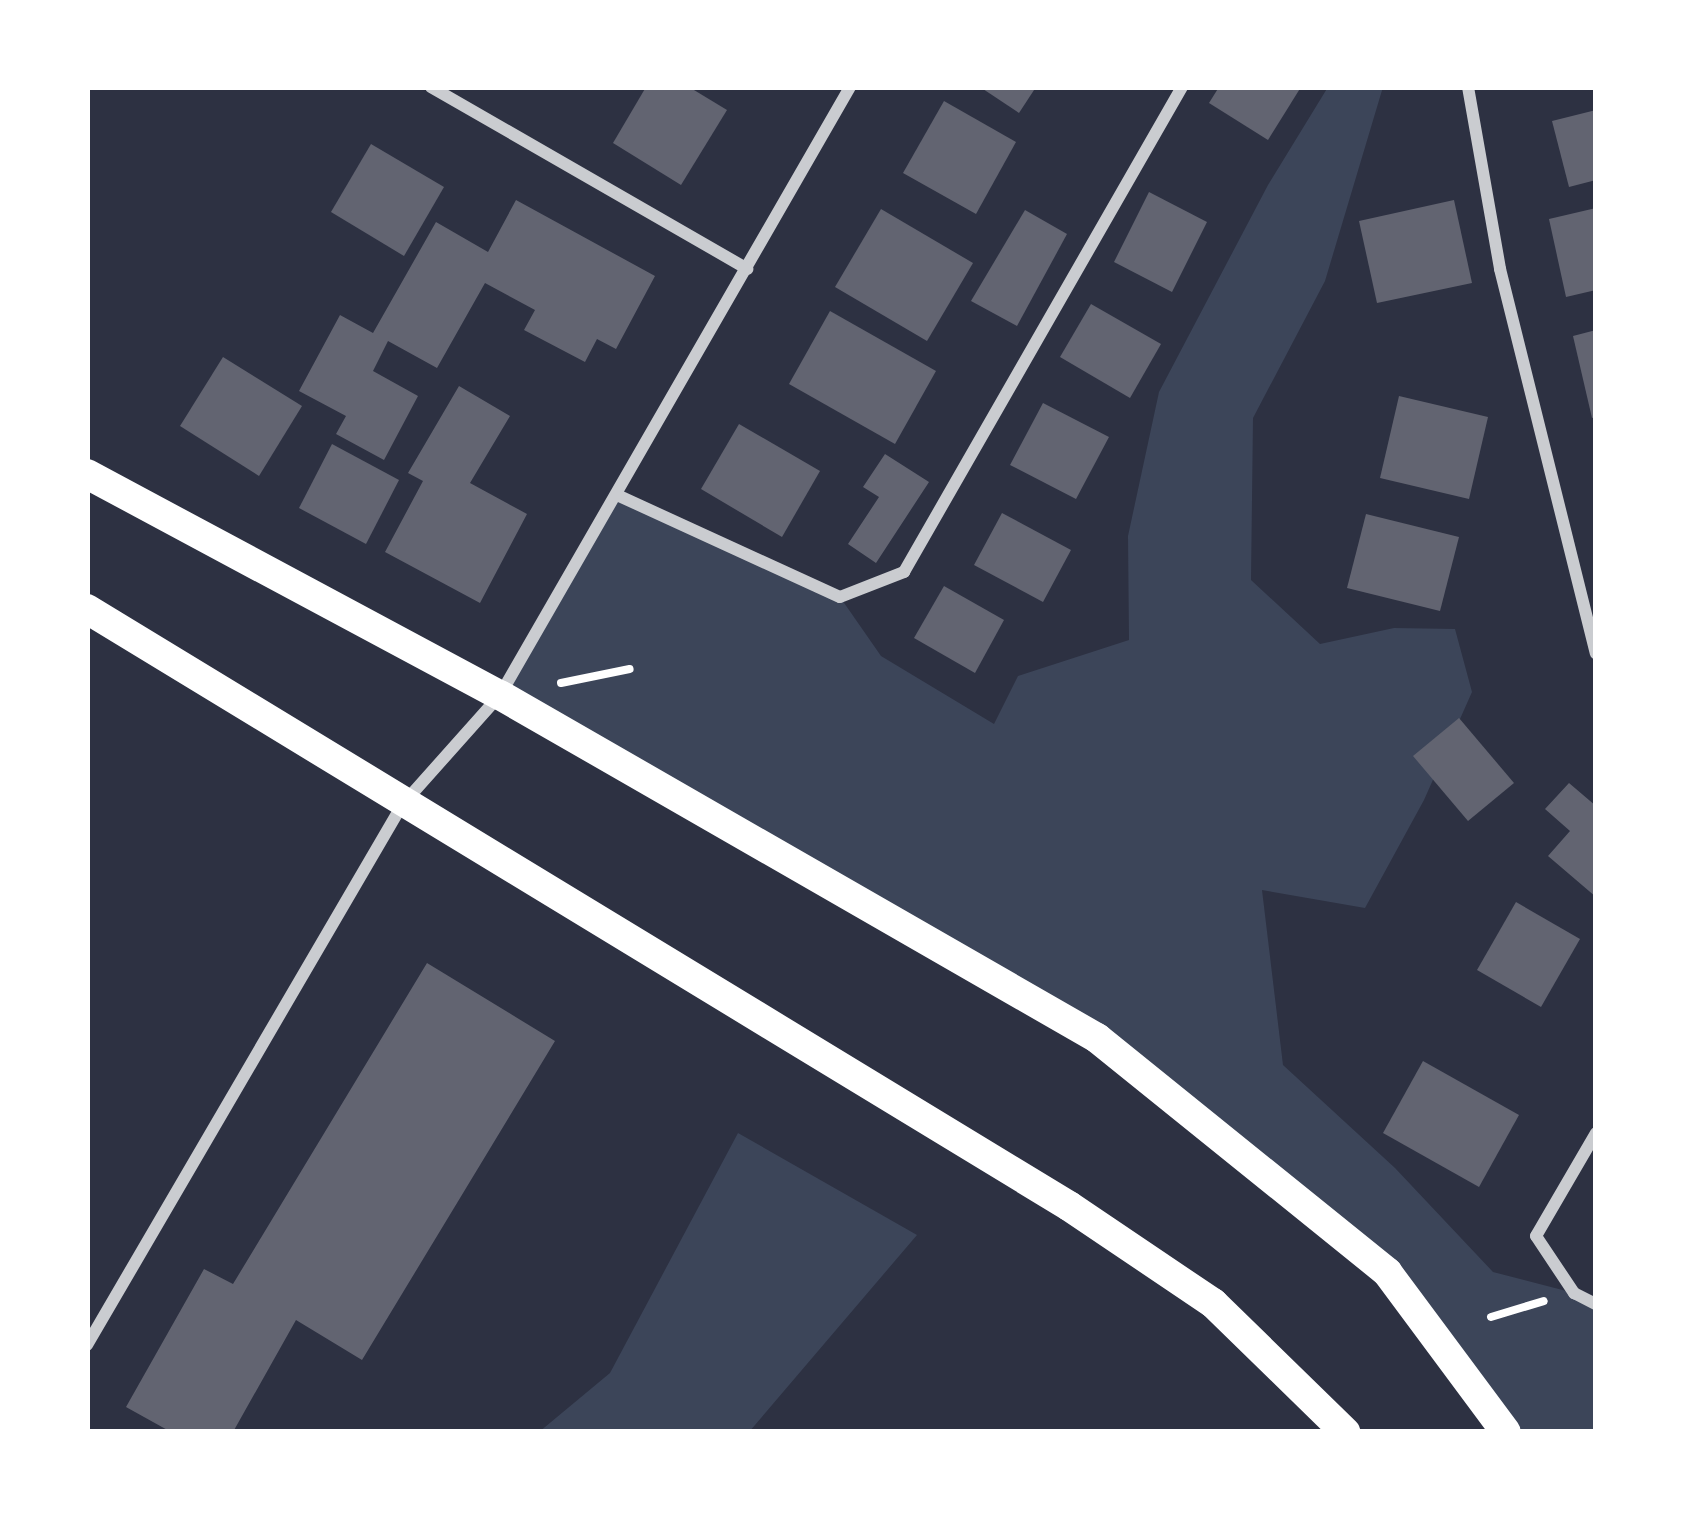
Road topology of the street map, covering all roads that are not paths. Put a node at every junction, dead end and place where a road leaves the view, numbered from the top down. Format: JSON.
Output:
{"nodes":[{"id":1,"x":431,"y":87,"type":"edge"},
{"id":2,"x":850,"y":87,"type":"edge"},
{"id":3,"x":1182,"y":87,"type":"edge"},
{"id":4,"x":1468,"y":87,"type":"edge"},
{"id":5,"x":747,"y":269,"type":"junction"},
{"id":6,"x":87,"y":474,"type":"edge"},
{"id":7,"x":617,"y":495,"type":"junction"},
{"id":8,"x":87,"y":609,"type":"edge"},
{"id":9,"x":1596,"y":653,"type":"edge"},
{"id":10,"x":500,"y":695,"type":"junction"},
{"id":11,"x":402,"y":805,"type":"junction"},
{"id":12,"x":1596,"y":1133,"type":"edge"},
{"id":13,"x":1596,"y":1304,"type":"edge"},
{"id":14,"x":87,"y":1345,"type":"edge"},
{"id":15,"x":1345,"y":1432,"type":"edge"},
{"id":16,"x":1506,"y":1432,"type":"edge"}],
"edges":[{"from":1,"to":5,"type":"street"},
{"from":2,"to":5,"type":"street"},
{"from":3,"to":7,"type":"street"},
{"from":4,"to":9,"type":"street"},
{"from":5,"to":7,"type":"street"},
{"from":6,"to":10,"type":"main road"},
{"from":7,"to":10,"type":"street"},
{"from":8,"to":11,"type":"main road"},
{"from":10,"to":11,"type":"street"},
{"from":10,"to":16,"type":"main road"},
{"from":11,"to":14,"type":"street"},
{"from":11,"to":15,"type":"main road"},
{"from":12,"to":13,"type":"street"}]}
